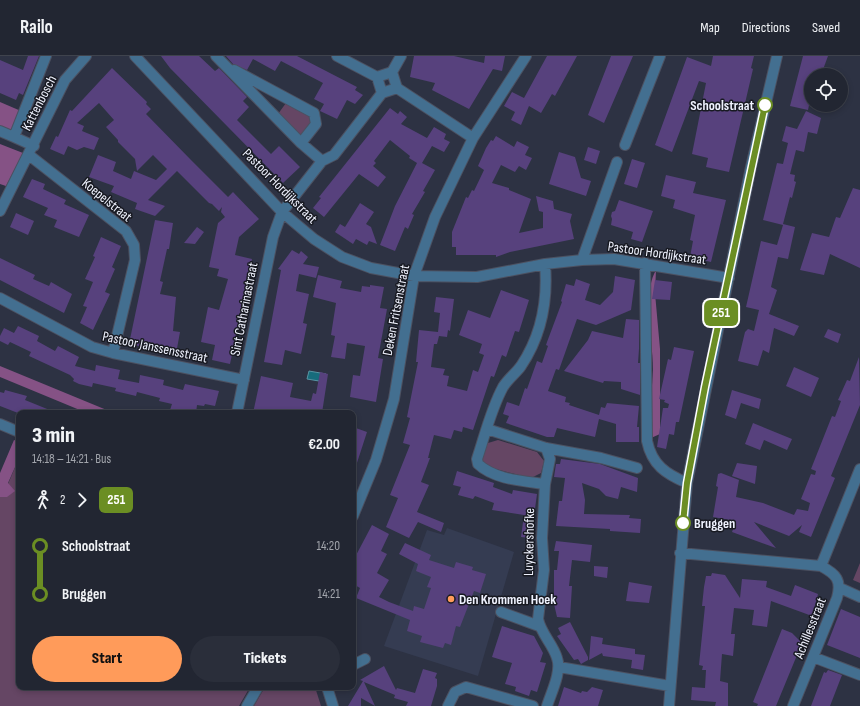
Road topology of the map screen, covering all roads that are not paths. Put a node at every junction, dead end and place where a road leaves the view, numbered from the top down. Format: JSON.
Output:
{"nodes":[{"id":1,"x":46,"y":56,"type":"edge"},
{"id":2,"x":86,"y":56,"type":"edge"},
{"id":3,"x":135,"y":56,"type":"edge"},
{"id":4,"x":216,"y":56,"type":"edge"},
{"id":5,"x":338,"y":56,"type":"edge"},
{"id":6,"x":401,"y":56,"type":"edge"},
{"id":7,"x":526,"y":56,"type":"edge"},
{"id":8,"x":660,"y":56,"type":"edge"},
{"id":9,"x":776,"y":56,"type":"edge"},
{"id":10,"x":226,"y":66,"type":"junction"},
{"id":11,"x":392,"y":72,"type":"junction"},
{"id":12,"x":377,"y":77,"type":"junction"},
{"id":13,"x":397,"y":88,"type":"junction"},
{"id":14,"x":382,"y":93,"type":"junction"},
{"id":15,"x":0,"y":131,"type":"edge"},
{"id":16,"x":14,"y":137,"type":"junction"},
{"id":17,"x":474,"y":138,"type":"junction"},
{"id":18,"x":301,"y":143,"type":"junction"},
{"id":19,"x":625,"y":144,"type":"dead end"},
{"id":20,"x":34,"y":146,"type":"junction"},
{"id":21,"x":29,"y":155,"type":"junction"},
{"id":22,"x":322,"y":161,"type":"junction"},
{"id":23,"x":617,"y":162,"type":"dead end"},
{"id":24,"x":0,"y":211,"type":"edge"},
{"id":25,"x":282,"y":212,"type":"junction"},
{"id":26,"x":582,"y":260,"type":"junction"},
{"id":27,"x":645,"y":263,"type":"junction"},
{"id":28,"x":545,"y":264,"type":"junction"},
{"id":29,"x":414,"y":276,"type":"junction"},
{"id":30,"x":729,"y":278,"type":"junction"},
{"id":31,"x":0,"y":298,"type":"edge"},
{"id":32,"x":113,"y":353,"type":"junction"},
{"id":33,"x":244,"y":380,"type":"junction"},
{"id":34,"x":238,"y":410,"type":"edge"},
{"id":35,"x":0,"y":424,"type":"edge"},
{"id":36,"x":486,"y":429,"type":"junction"},
{"id":37,"x":16,"y":431,"type":"edge"},
{"id":38,"x":546,"y":448,"type":"junction"},
{"id":39,"x":637,"y":468,"type":"dead end"},
{"id":40,"x":860,"y":468,"type":"edge"},
{"id":41,"x":687,"y":483,"type":"junction"},
{"id":42,"x":545,"y":484,"type":"junction"},
{"id":43,"x":855,"y":495,"type":"edge"},
{"id":44,"x":356,"y":509,"type":"edge"},
{"id":45,"x":680,"y":553,"type":"junction"},
{"id":46,"x":821,"y":566,"type":"junction"},
{"id":47,"x":840,"y":588,"type":"junction"},
{"id":48,"x":860,"y":596,"type":"edge"},
{"id":49,"x":501,"y":612,"type":"dead end"},
{"id":50,"x":539,"y":626,"type":"junction"},
{"id":51,"x":813,"y":657,"type":"junction"},
{"id":52,"x":366,"y":659,"type":"dead end"},
{"id":53,"x":356,"y":664,"type":"edge"},
{"id":54,"x":559,"y":667,"type":"junction"},
{"id":55,"x":860,"y":675,"type":"edge"},
{"id":56,"x":670,"y":686,"type":"junction"},
{"id":57,"x":256,"y":690,"type":"edge"},
{"id":58,"x":328,"y":690,"type":"edge"},
{"id":59,"x":247,"y":706,"type":"edge"},
{"id":60,"x":333,"y":706,"type":"edge"},
{"id":61,"x":448,"y":706,"type":"edge"},
{"id":62,"x":533,"y":706,"type":"edge"},
{"id":63,"x":547,"y":706,"type":"edge"},
{"id":64,"x":669,"y":706,"type":"edge"},
{"id":65,"x":793,"y":706,"type":"edge"}],
"edges":[{"from":1,"to":16,"type":"street","name":"Kattenbosch"},
{"from":2,"to":20,"type":"street","name":"Kattenbosch"},
{"from":3,"to":25,"type":"street","name":"Pastoor Hordijkstraat"},
{"from":4,"to":10,"type":"street"},
{"from":5,"to":12,"type":"street"},
{"from":6,"to":11,"type":"street"},
{"from":7,"to":17,"type":"street","name":"Deken Fritsenstraat"},
{"from":8,"to":19,"type":"street"},
{"from":9,"to":30,"type":"street"},
{"from":10,"to":18,"type":"street"},
{"from":10,"to":18,"type":"street"},
{"from":11,"to":12,"type":"street"},
{"from":11,"to":13,"type":"street"},
{"from":12,"to":14,"type":"street"},
{"from":13,"to":14,"type":"street"},
{"from":13,"to":17,"type":"street"},
{"from":14,"to":22,"type":"street","name":"Sint Catharinastraat"},
{"from":15,"to":16,"type":"street","name":"Kattenbosch"},
{"from":16,"to":20,"type":"street","name":"Kattenbosch"},
{"from":17,"to":29,"type":"street","name":"Deken Fritsenstraat"},
{"from":18,"to":22,"type":"street"},
{"from":20,"to":21,"type":"street","name":"Kattenbosch"},
{"from":21,"to":24,"type":"street","name":"Kattenbosch"},
{"from":21,"to":32,"type":"street","name":"Koepelstraat"},
{"from":22,"to":25,"type":"street","name":"Sint Catharinastraat"},
{"from":23,"to":26,"type":"street","name":"Pastoor Hordijkstraat"},
{"from":25,"to":29,"type":"street","name":"Pastoor Hordijkstraat"},
{"from":25,"to":33,"type":"street","name":"Sint Catharinastraat"},
{"from":26,"to":27,"type":"street","name":"Pastoor Hordijkstraat"},
{"from":26,"to":28,"type":"street","name":"Pastoor Hordijkstraat"},
{"from":27,"to":30,"type":"street","name":"Pastoor Hordijkstraat"},
{"from":27,"to":41,"type":"street"},
{"from":28,"to":29,"type":"street","name":"Pastoor Hordijkstraat"},
{"from":28,"to":36,"type":"street"},
{"from":29,"to":44,"type":"street","name":"Deken Fritsenstraat"},
{"from":30,"to":41,"type":"street"},
{"from":31,"to":32,"type":"street","name":"Pastoor Janssensstraat"},
{"from":32,"to":33,"type":"street","name":"Pastoor Janssensstraat"},
{"from":33,"to":34,"type":"street","name":"Sint Catharinastraat"},
{"from":35,"to":37,"type":"street"},
{"from":36,"to":38,"type":"street"},
{"from":36,"to":42,"type":"street"},
{"from":38,"to":39,"type":"street"},
{"from":38,"to":42,"type":"street","name":"Luyckershofke"},
{"from":40,"to":43,"type":"street"},
{"from":41,"to":45,"type":"street"},
{"from":42,"to":50,"type":"street","name":"Luyckershofke"},
{"from":43,"to":46,"type":"street"},
{"from":45,"to":46,"type":"street"},
{"from":45,"to":56,"type":"street"},
{"from":46,"to":47,"type":"street","name":"Achillesstraat"},
{"from":47,"to":48,"type":"street"},
{"from":47,"to":51,"type":"street","name":"Achillesstraat"},
{"from":49,"to":50,"type":"street"},
{"from":50,"to":54,"type":"street"},
{"from":51,"to":55,"type":"street"},
{"from":51,"to":65,"type":"street","name":"Achillesstraat"},
{"from":52,"to":53,"type":"street"},
{"from":54,"to":56,"type":"street"},
{"from":54,"to":63,"type":"street"},
{"from":56,"to":64,"type":"street"},
{"from":57,"to":59,"type":"street"},
{"from":58,"to":60,"type":"street"},
{"from":61,"to":62,"type":"street"}]}
